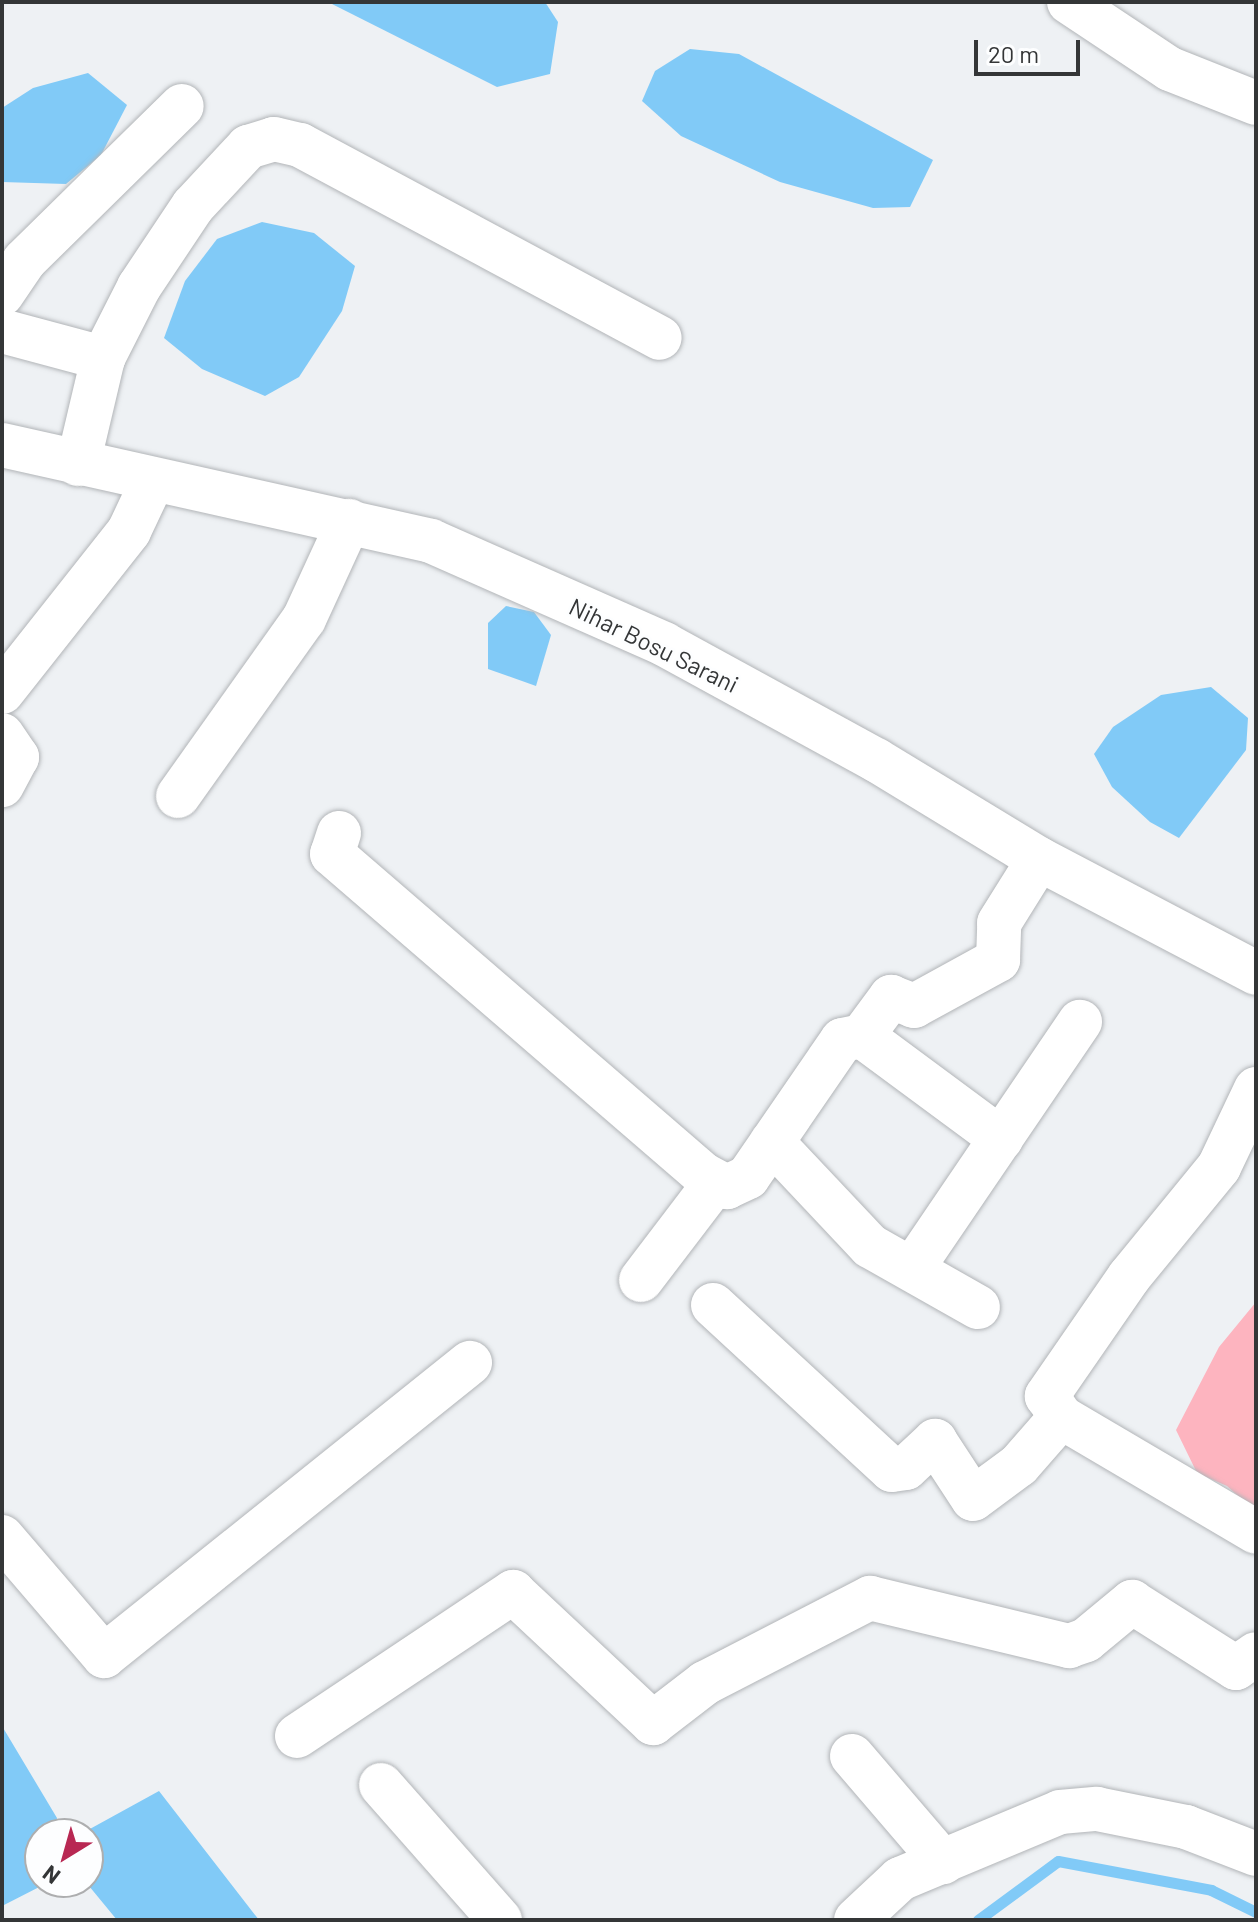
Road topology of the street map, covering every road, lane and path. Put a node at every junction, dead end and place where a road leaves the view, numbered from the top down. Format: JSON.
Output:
{"nodes":[{"id":1,"x":1069,"y":2,"type":"edge"},
{"id":2,"x":1256,"y":103,"type":"edge"},
{"id":3,"x":182,"y":106,"type":"dead end"},
{"id":4,"x":2,"y":294,"type":"edge"},
{"id":5,"x":2,"y":331,"type":"edge"},
{"id":6,"x":660,"y":338,"type":"dead end"},
{"id":7,"x":103,"y":358,"type":"junction"},
{"id":8,"x":2,"y":445,"type":"edge"},
{"id":9,"x":78,"y":464,"type":"junction"},
{"id":10,"x":153,"y":480,"type":"junction"},
{"id":11,"x":349,"y":521,"type":"junction"},
{"id":12,"x":2,"y":692,"type":"edge"},
{"id":13,"x":2,"y":735,"type":"edge"},
{"id":14,"x":2,"y":785,"type":"edge"},
{"id":15,"x":178,"y":796,"type":"dead end"},
{"id":16,"x":339,"y":833,"type":"dead end"},
{"id":17,"x":1039,"y":859,"type":"junction"},
{"id":18,"x":1256,"y":973,"type":"edge"},
{"id":19,"x":1080,"y":1022,"type":"dead end"},
{"id":20,"x":862,"y":1036,"type":"junction"},
{"id":21,"x":1256,"y":1089,"type":"edge"},
{"id":22,"x":1001,"y":1139,"type":"junction"},
{"id":23,"x":772,"y":1142,"type":"junction"},
{"id":24,"x":715,"y":1183,"type":"junction"},
{"id":25,"x":912,"y":1269,"type":"junction"},
{"id":26,"x":641,"y":1280,"type":"dead end"},
{"id":27,"x":713,"y":1305,"type":"dead end"},
{"id":28,"x":978,"y":1307,"type":"dead end"},
{"id":29,"x":470,"y":1363,"type":"dead end"},
{"id":30,"x":1061,"y":1417,"type":"junction"},
{"id":31,"x":1256,"y":1532,"type":"edge"},
{"id":32,"x":2,"y":1537,"type":"edge"},
{"id":33,"x":1256,"y":1654,"type":"edge"},
{"id":34,"x":297,"y":1736,"type":"dead end"},
{"id":35,"x":852,"y":1756,"type":"dead end"},
{"id":36,"x":381,"y":1785,"type":"dead end"},
{"id":37,"x":1255,"y":1852,"type":"edge"},
{"id":38,"x":943,"y":1862,"type":"junction"},
{"id":39,"x":500,"y":1920,"type":"edge"},
{"id":40,"x":856,"y":1920,"type":"edge"}],
"edges":[{"from":1,"to":2,"type":"street"},
{"from":3,"to":4,"type":"street"},
{"from":5,"to":7,"type":"street"},
{"from":6,"to":7,"type":"street"},
{"from":7,"to":9,"type":"street"},
{"from":8,"to":9,"type":"street","name":"Nihar Bosu Sarani"},
{"from":9,"to":10,"type":"street","name":"Nihar Bosu Sarani"},
{"from":10,"to":11,"type":"street","name":"Nihar Bosu Sarani"},
{"from":10,"to":12,"type":"street"},
{"from":11,"to":15,"type":"street"},
{"from":11,"to":17,"type":"street","name":"Nihar Bosu Sarani"},
{"from":13,"to":14,"type":"street"},
{"from":16,"to":24,"type":"street"},
{"from":17,"to":18,"type":"street","name":"Nihar Bosu Sarani"},
{"from":17,"to":20,"type":"street"},
{"from":19,"to":22,"type":"street"},
{"from":20,"to":22,"type":"street"},
{"from":20,"to":23,"type":"street"},
{"from":21,"to":30,"type":"street"},
{"from":22,"to":25,"type":"street"},
{"from":23,"to":24,"type":"street"},
{"from":23,"to":25,"type":"street"},
{"from":24,"to":26,"type":"street"},
{"from":25,"to":28,"type":"street"},
{"from":27,"to":30,"type":"street"},
{"from":29,"to":32,"type":"street"},
{"from":30,"to":31,"type":"street"},
{"from":33,"to":34,"type":"street"},
{"from":35,"to":38,"type":"street"},
{"from":36,"to":39,"type":"street"},
{"from":37,"to":38,"type":"street"},
{"from":38,"to":40,"type":"street"}]}
